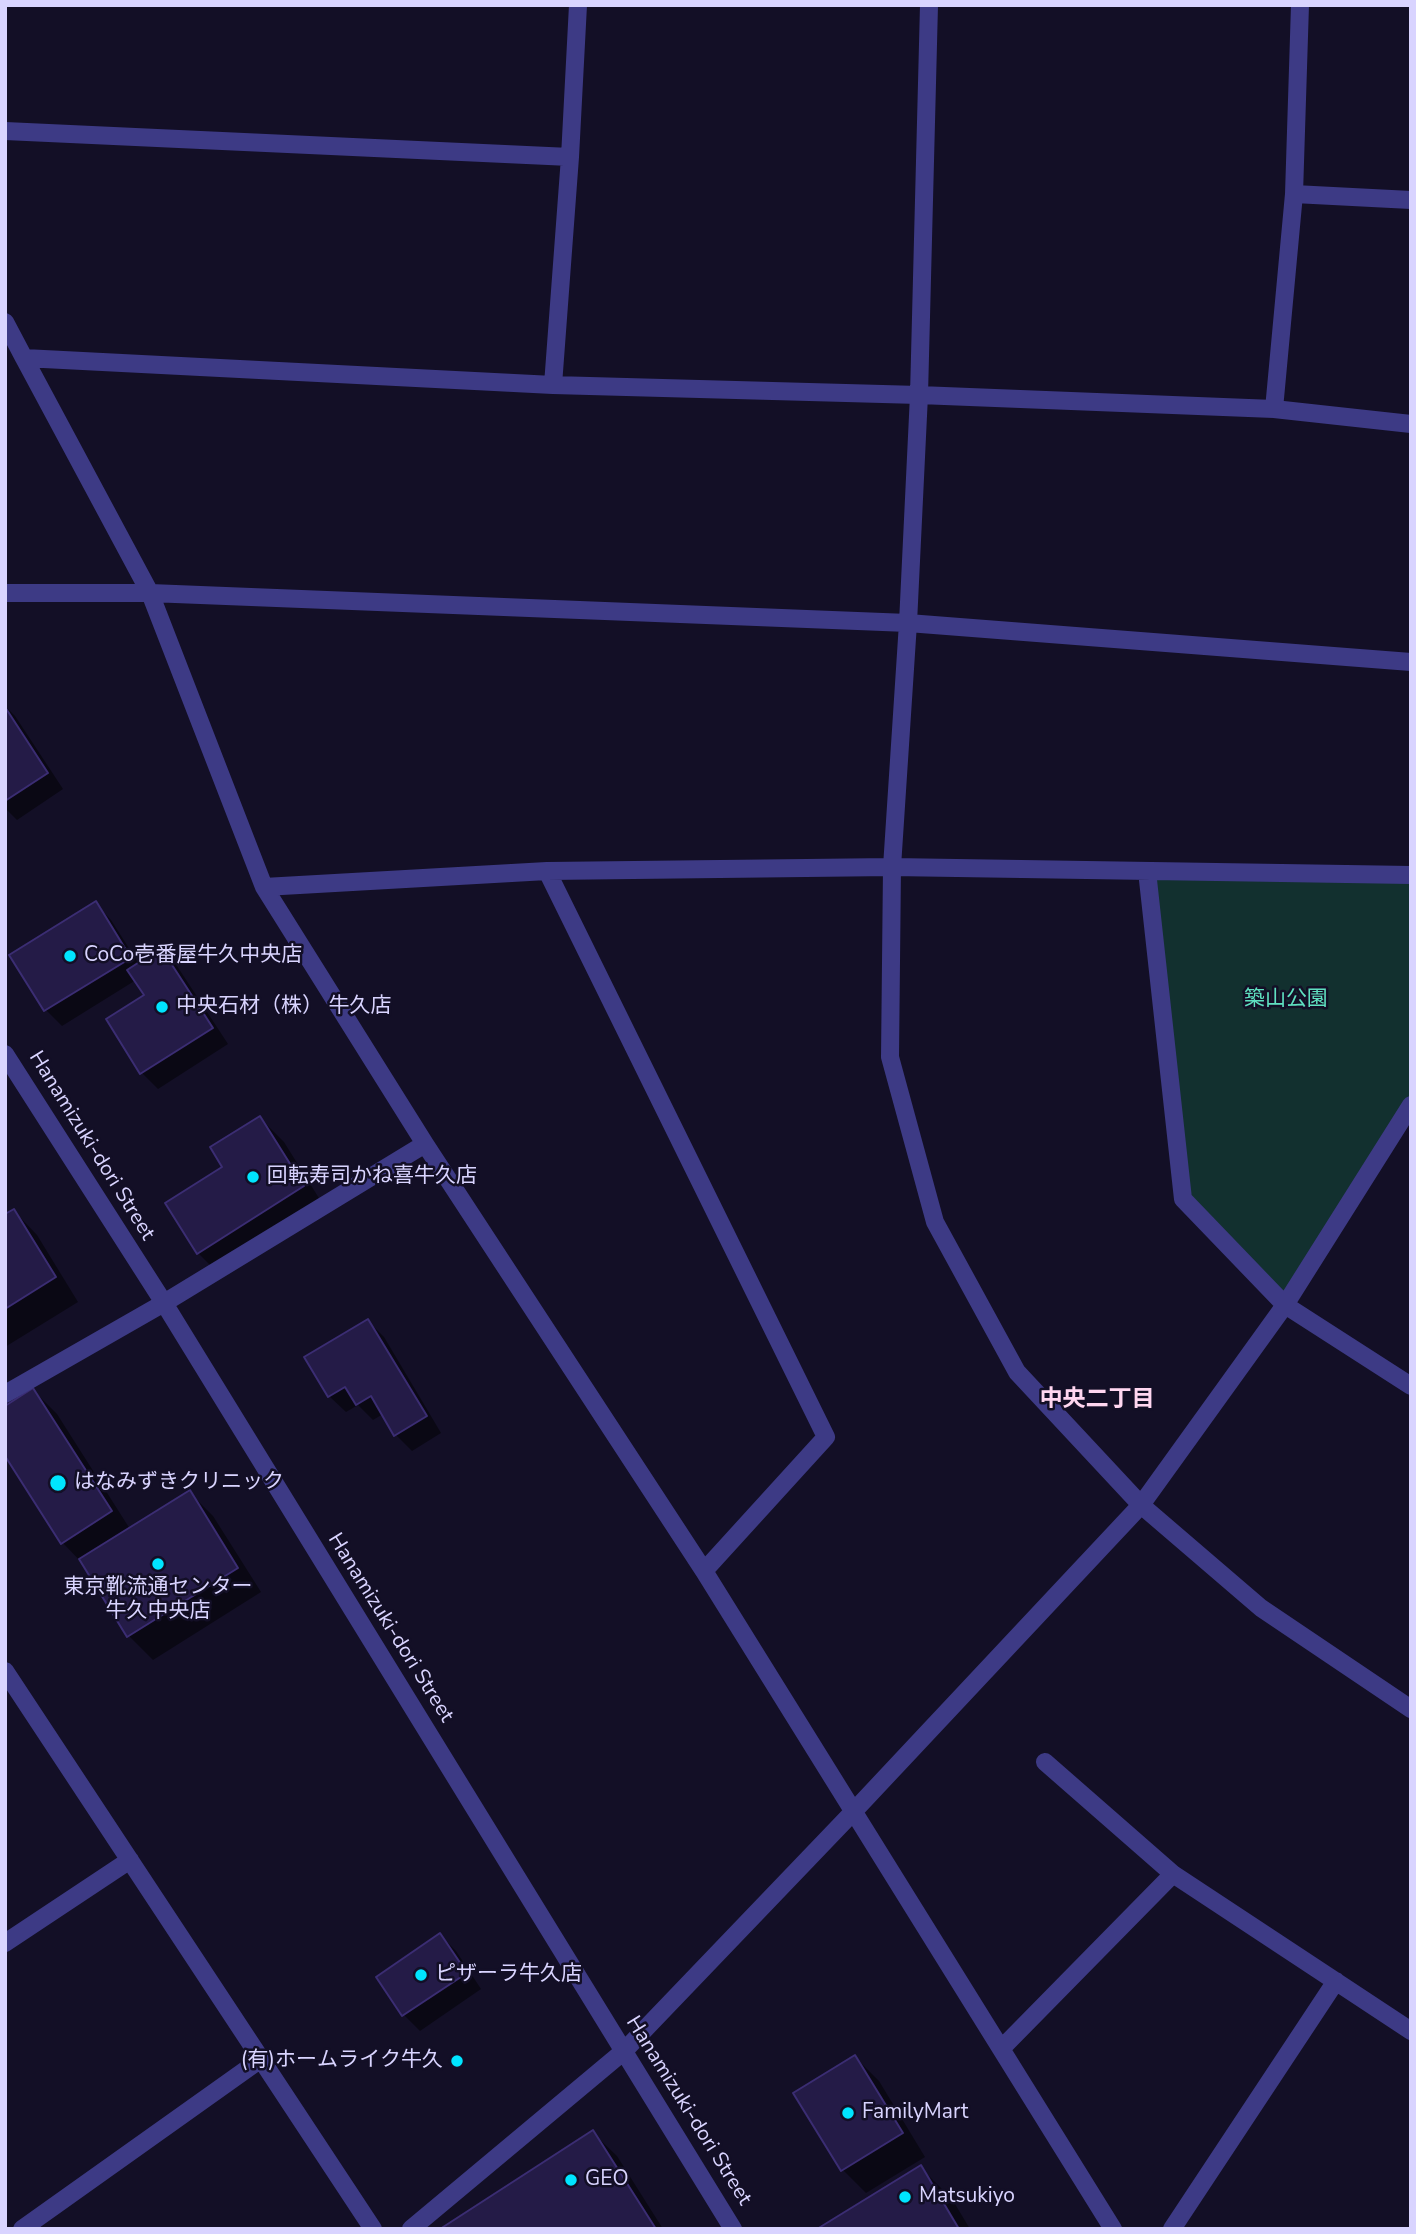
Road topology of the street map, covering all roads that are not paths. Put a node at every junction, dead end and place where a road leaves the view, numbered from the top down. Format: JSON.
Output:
{"nodes":[{"id":1,"x":578,"y":5,"type":"edge"},
{"id":2,"x":929,"y":5,"type":"edge"},
{"id":3,"x":1300,"y":5,"type":"edge"},
{"id":4,"x":5,"y":131,"type":"edge"},
{"id":5,"x":570,"y":157,"type":"junction"},
{"id":6,"x":1294,"y":194,"type":"junction"},
{"id":7,"x":1411,"y":200,"type":"edge"},
{"id":8,"x":5,"y":321,"type":"edge"},
{"id":9,"x":24,"y":358,"type":"junction"},
{"id":10,"x":553,"y":385,"type":"junction"},
{"id":11,"x":919,"y":395,"type":"junction"},
{"id":12,"x":1274,"y":409,"type":"junction"},
{"id":13,"x":1411,"y":424,"type":"edge"},
{"id":14,"x":5,"y":593,"type":"edge"},
{"id":15,"x":150,"y":593,"type":"junction"},
{"id":16,"x":908,"y":623,"type":"junction"},
{"id":17,"x":1411,"y":662,"type":"edge"},
{"id":18,"x":892,"y":867,"type":"junction"},
{"id":19,"x":547,"y":871,"type":"junction"},
{"id":20,"x":1147,"y":871,"type":"junction"},
{"id":21,"x":1411,"y":875,"type":"edge"},
{"id":22,"x":264,"y":887,"type":"junction"},
{"id":23,"x":5,"y":1054,"type":"edge"},
{"id":24,"x":1411,"y":1105,"type":"edge"},
{"id":25,"x":425,"y":1144,"type":"junction"},
{"id":26,"x":163,"y":1303,"type":"junction"},
{"id":27,"x":1285,"y":1305,"type":"junction"},
{"id":28,"x":1411,"y":1385,"type":"edge"},
{"id":29,"x":5,"y":1394,"type":"edge"},
{"id":30,"x":1141,"y":1505,"type":"junction"},
{"id":31,"x":704,"y":1571,"type":"junction"},
{"id":32,"x":5,"y":1671,"type":"edge"},
{"id":33,"x":1411,"y":1709,"type":"edge"},
{"id":34,"x":1045,"y":1762,"type":"dead end"},
{"id":35,"x":854,"y":1811,"type":"junction"},
{"id":36,"x":130,"y":1860,"type":"junction"},
{"id":37,"x":1172,"y":1874,"type":"junction"},
{"id":38,"x":5,"y":1943,"type":"edge"},
{"id":39,"x":1336,"y":1981,"type":"junction"},
{"id":40,"x":1411,"y":2031,"type":"edge"},
{"id":41,"x":1001,"y":2049,"type":"junction"},
{"id":42,"x":624,"y":2051,"type":"junction"},
{"id":43,"x":261,"y":2059,"type":"junction"},
{"id":44,"x":22,"y":2229,"type":"edge"},
{"id":45,"x":373,"y":2229,"type":"edge"},
{"id":46,"x":411,"y":2229,"type":"edge"},
{"id":47,"x":733,"y":2229,"type":"edge"},
{"id":48,"x":1113,"y":2229,"type":"edge"},
{"id":49,"x":1172,"y":2229,"type":"edge"}],
"edges":[{"from":1,"to":5,"type":"street"},
{"from":2,"to":11,"type":"street"},
{"from":3,"to":6,"type":"street"},
{"from":4,"to":5,"type":"street"},
{"from":5,"to":10,"type":"street"},
{"from":6,"to":7,"type":"street"},
{"from":6,"to":12,"type":"street"},
{"from":8,"to":9,"type":"street"},
{"from":9,"to":10,"type":"street"},
{"from":9,"to":15,"type":"street"},
{"from":10,"to":11,"type":"street"},
{"from":11,"to":12,"type":"street"},
{"from":11,"to":16,"type":"street"},
{"from":12,"to":13,"type":"street"},
{"from":14,"to":15,"type":"street"},
{"from":15,"to":16,"type":"street"},
{"from":15,"to":22,"type":"street"},
{"from":16,"to":17,"type":"street"},
{"from":16,"to":18,"type":"street"},
{"from":18,"to":19,"type":"street"},
{"from":18,"to":20,"type":"street"},
{"from":18,"to":30,"type":"street"},
{"from":19,"to":22,"type":"street"},
{"from":19,"to":31,"type":"street"},
{"from":20,"to":21,"type":"street"},
{"from":20,"to":27,"type":"street"},
{"from":22,"to":25,"type":"street"},
{"from":23,"to":26,"type":"street","name":"Hanamizuki-dori Street"},
{"from":24,"to":27,"type":"street"},
{"from":25,"to":26,"type":"street"},
{"from":25,"to":31,"type":"street"},
{"from":26,"to":29,"type":"street"},
{"from":26,"to":42,"type":"street","name":"Hanamizuki-dori Street"},
{"from":27,"to":28,"type":"street"},
{"from":27,"to":30,"type":"street"},
{"from":30,"to":33,"type":"street"},
{"from":30,"to":35,"type":"street"},
{"from":31,"to":35,"type":"street"},
{"from":32,"to":36,"type":"street"},
{"from":34,"to":37,"type":"street"},
{"from":35,"to":41,"type":"street"},
{"from":35,"to":42,"type":"street"},
{"from":36,"to":38,"type":"street"},
{"from":36,"to":43,"type":"street"},
{"from":37,"to":39,"type":"street"},
{"from":37,"to":41,"type":"street"},
{"from":39,"to":40,"type":"street"},
{"from":39,"to":49,"type":"street"},
{"from":41,"to":48,"type":"street"},
{"from":42,"to":46,"type":"street"},
{"from":42,"to":47,"type":"street","name":"Hanamizuki-dori Street"},
{"from":43,"to":44,"type":"street"},
{"from":43,"to":45,"type":"street"}]}
